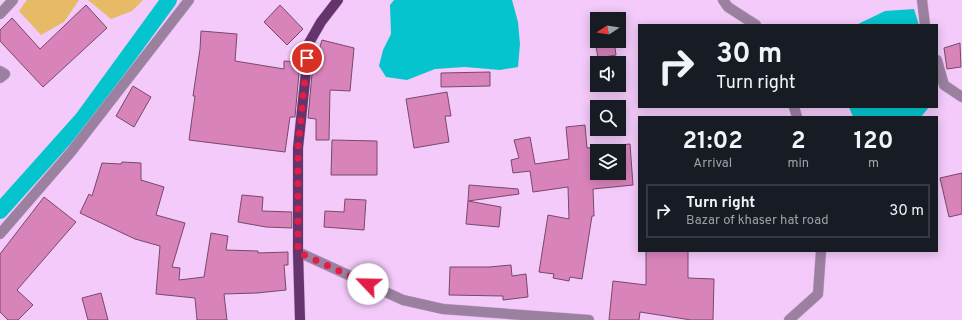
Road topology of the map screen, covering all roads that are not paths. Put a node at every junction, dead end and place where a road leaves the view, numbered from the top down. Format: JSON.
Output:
{"nodes":[{"id":1,"x":14,"y":0,"type":"edge"},
{"id":2,"x":189,"y":0,"type":"edge"},
{"id":3,"x":338,"y":0,"type":"edge"},
{"id":4,"x":723,"y":0,"type":"edge"},
{"id":5,"x":922,"y":0,"type":"edge"},
{"id":6,"x":0,"y":14,"type":"edge"},
{"id":7,"x":754,"y":24,"type":"edge"},
{"id":8,"x":925,"y":24,"type":"edge"},
{"id":9,"x":938,"y":64,"type":"edge"},
{"id":10,"x":0,"y":71,"type":"edge"},
{"id":11,"x":0,"y":78,"type":"edge"},
{"id":12,"x":962,"y":97,"type":"edge"},
{"id":13,"x":0,"y":234,"type":"edge"},
{"id":14,"x":298,"y":252,"type":"junction"},
{"id":15,"x":821,"y":252,"type":"edge"},
{"id":16,"x":300,"y":320,"type":"edge"},
{"id":17,"x":589,"y":320,"type":"edge"},
{"id":18,"x":788,"y":320,"type":"edge"}],
"edges":[{"from":1,"to":6,"type":"street"},
{"from":2,"to":13,"type":"street"},
{"from":3,"to":14,"type":"main road"},
{"from":4,"to":7,"type":"street"},
{"from":5,"to":8,"type":"street"},
{"from":9,"to":12,"type":"street"},
{"from":10,"to":11,"type":"street"},
{"from":14,"to":16,"type":"main road"},
{"from":14,"to":17,"type":"street"},
{"from":15,"to":18,"type":"street"}]}
